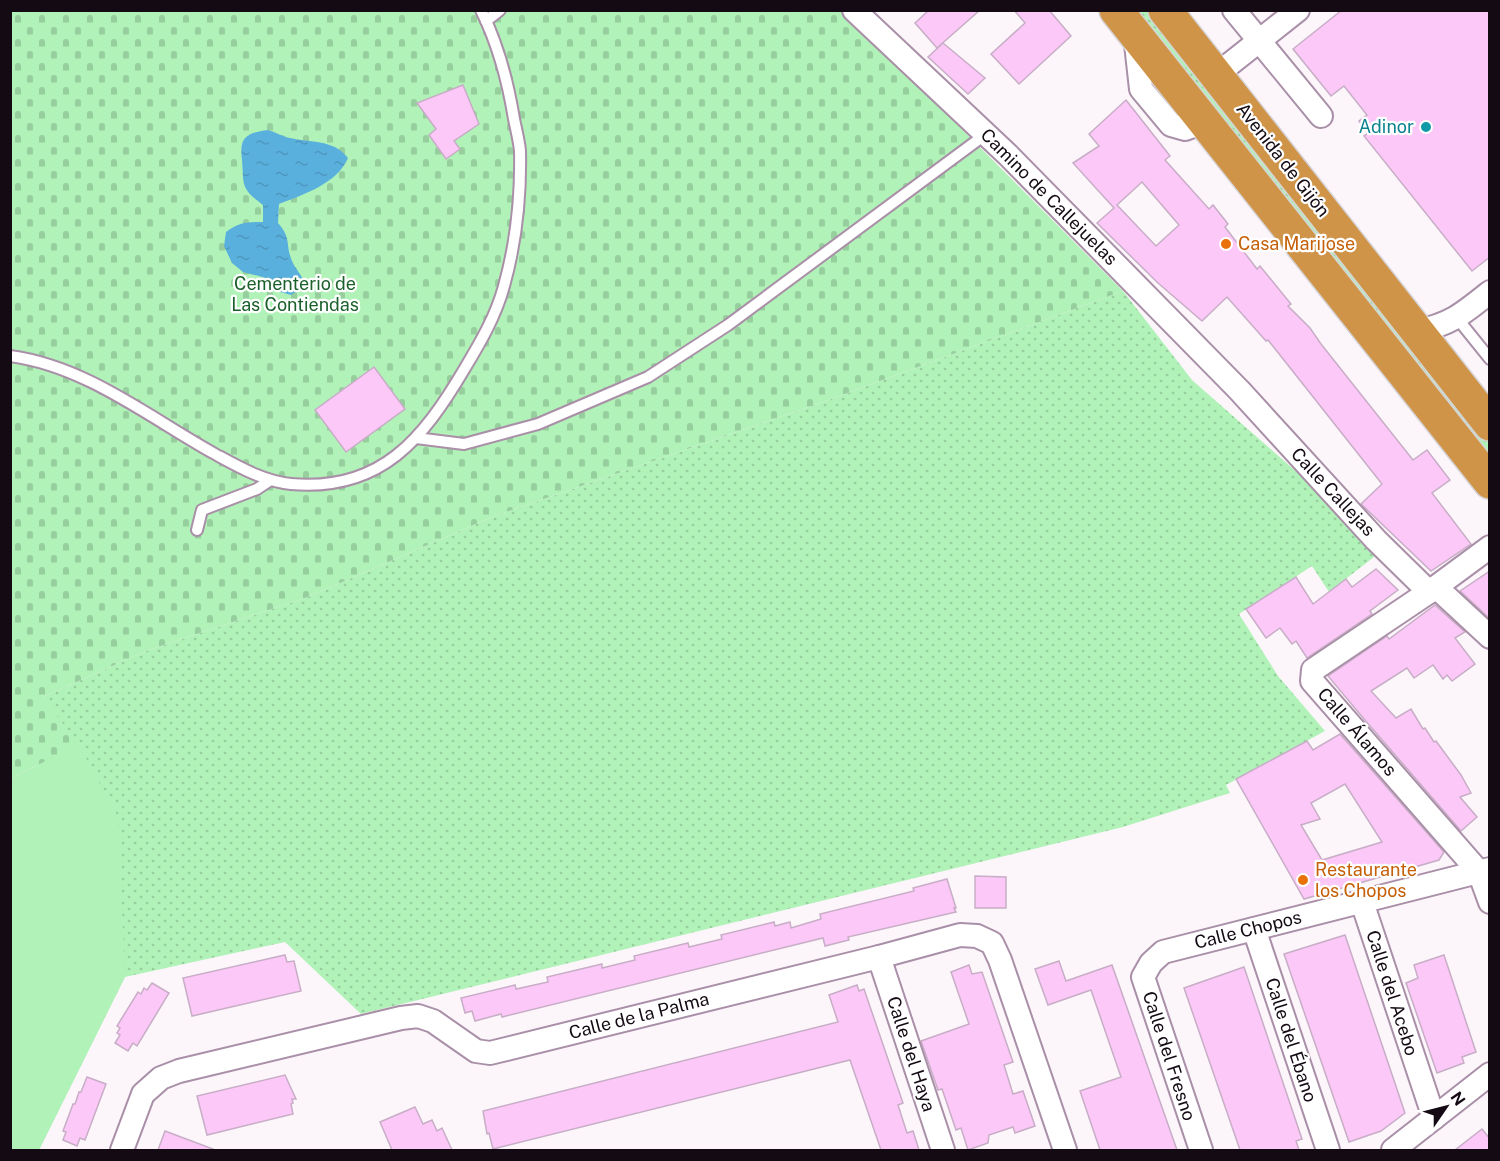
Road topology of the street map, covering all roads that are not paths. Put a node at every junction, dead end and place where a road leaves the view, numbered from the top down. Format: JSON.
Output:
{"nodes":[{"id":1,"x":481,"y":10,"type":"edge"},
{"id":2,"x":500,"y":10,"type":"edge"},
{"id":3,"x":854,"y":10,"type":"edge"},
{"id":4,"x":1165,"y":10,"type":"edge"},
{"id":5,"x":1234,"y":10,"type":"edge"},
{"id":6,"x":1298,"y":10,"type":"edge"},
{"id":7,"x":486,"y":21,"type":"junction"},
{"id":8,"x":1125,"y":22,"type":"edge"},
{"id":9,"x":1258,"y":42,"type":"junction"},
{"id":10,"x":1216,"y":75,"type":"junction"},
{"id":11,"x":1321,"y":116,"type":"dead end"},
{"id":12,"x":986,"y":134,"type":"junction"},
{"id":13,"x":1490,"y":292,"type":"edge"},
{"id":14,"x":1457,"y":318,"type":"junction"},
{"id":15,"x":1416,"y":331,"type":"junction"},
{"id":16,"x":10,"y":356,"type":"edge"},
{"id":17,"x":1490,"y":359,"type":"edge"},
{"id":18,"x":1239,"y":390,"type":"joint"},
{"id":19,"x":1490,"y":424,"type":"edge"},
{"id":20,"x":416,"y":438,"type":"junction"},
{"id":21,"x":269,"y":481,"type":"junction"},
{"id":22,"x":1490,"y":482,"type":"edge"},
{"id":23,"x":197,"y":530,"type":"dead end"},
{"id":24,"x":1490,"y":547,"type":"edge"},
{"id":25,"x":1432,"y":590,"type":"junction"},
{"id":26,"x":1490,"y":637,"type":"edge"},
{"id":27,"x":1484,"y":870,"type":"edge"},
{"id":28,"x":1362,"y":902,"type":"junction"},
{"id":29,"x":1490,"y":902,"type":"edge"},
{"id":30,"x":1254,"y":929,"type":"junction"},
{"id":31,"x":879,"y":957,"type":"junction"},
{"id":32,"x":1151,"y":963,"type":"joint"},
{"id":33,"x":1490,"y":1074,"type":"edge"},
{"id":34,"x":1434,"y":1118,"type":"junction"},
{"id":35,"x":122,"y":1150,"type":"edge"},
{"id":36,"x":943,"y":1150,"type":"edge"},
{"id":37,"x":1065,"y":1150,"type":"edge"},
{"id":38,"x":1201,"y":1150,"type":"edge"},
{"id":39,"x":1328,"y":1150,"type":"edge"},
{"id":40,"x":1393,"y":1150,"type":"edge"}],
"edges":[{"from":1,"to":7,"type":"lane"},
{"from":2,"to":7,"type":"lane"},
{"from":3,"to":12,"type":"street","name":"Camino de Callejuelas"},
{"from":4,"to":10,"type":"highway","name":"Avenida de Gijón"},
{"from":5,"to":9,"type":"street"},
{"from":6,"to":9,"type":"street"},
{"from":7,"to":20,"type":"lane"},
{"from":8,"to":22,"type":"highway","name":"Avenida de Gijón"},
{"from":9,"to":10,"type":"street"},
{"from":9,"to":11,"type":"street"},
{"from":10,"to":15,"type":"highway","name":"Avenida de Gijón"},
{"from":12,"to":18,"type":"street","name":"Camino de Callejuelas"},
{"from":12,"to":20,"type":"lane"},
{"from":13,"to":14,"type":"street"},
{"from":14,"to":15,"type":"street"},
{"from":14,"to":17,"type":"lane"},
{"from":15,"to":19,"type":"highway","name":"Avenida de Gijón"},
{"from":16,"to":21,"type":"lane"},
{"from":18,"to":25,"type":"street","name":"Calle Callejas"},
{"from":20,"to":21,"type":"lane"},
{"from":21,"to":23,"type":"lane"},
{"from":24,"to":25,"type":"street","name":"Calle Álamos"},
{"from":25,"to":26,"type":"street","name":"Calle Callejas"},
{"from":25,"to":27,"type":"street","name":"Calle Álamos"},
{"from":27,"to":28,"type":"street","name":"Calle Chopos"},
{"from":27,"to":29,"type":"street"},
{"from":28,"to":30,"type":"street","name":"Calle Chopos"},
{"from":28,"to":34,"type":"street","name":"Calle del Acebo"},
{"from":30,"to":32,"type":"street","name":"Calle Chopos"},
{"from":30,"to":39,"type":"street","name":"Calle del Ébano"},
{"from":31,"to":35,"type":"street","name":"Calle de la Palma"},
{"from":31,"to":36,"type":"street","name":"Calle del Haya"},
{"from":31,"to":37,"type":"street","name":"Calle de la Palma"},
{"from":32,"to":38,"type":"street","name":"Calle del Fresno"},
{"from":33,"to":34,"type":"street"},
{"from":34,"to":40,"type":"street"}]}
